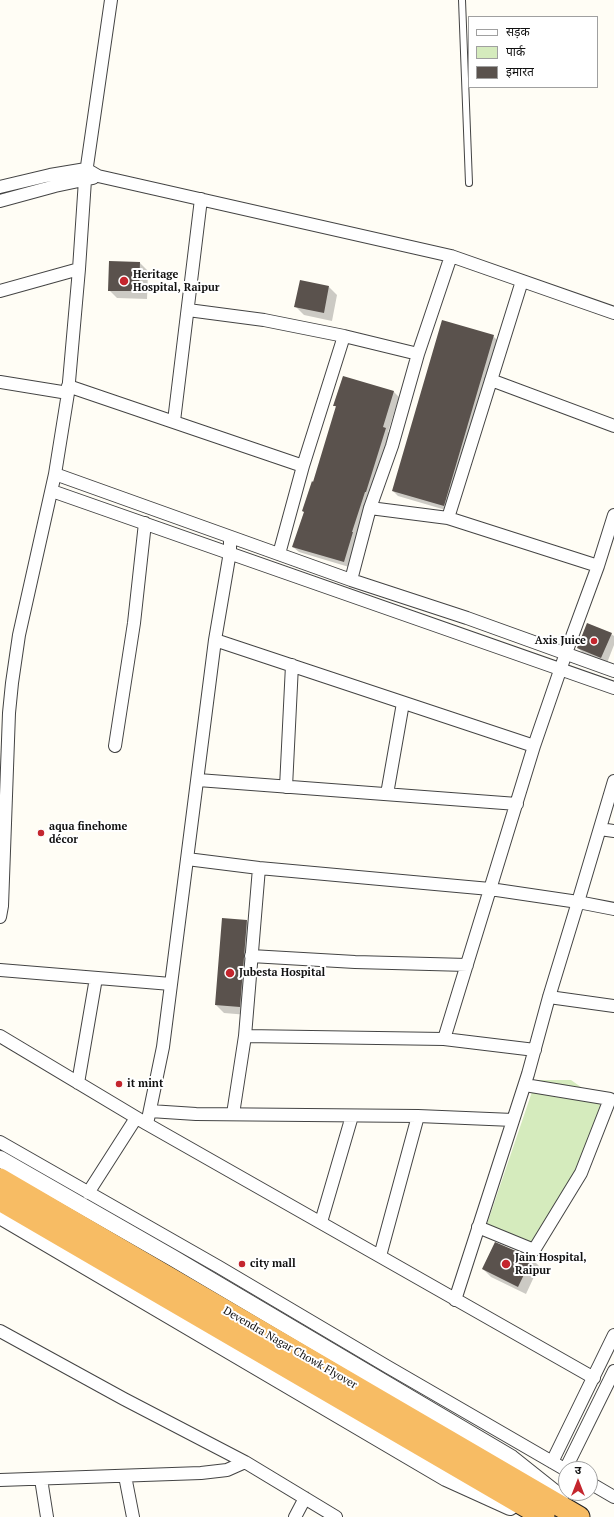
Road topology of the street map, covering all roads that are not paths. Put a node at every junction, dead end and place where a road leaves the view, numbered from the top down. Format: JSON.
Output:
{"nodes":[{"id":1,"x":111,"y":0,"type":"edge"},
{"id":2,"x":462,"y":0,"type":"edge"},
{"id":3,"x":86,"y":174,"type":"junction"},
{"id":4,"x":469,"y":183,"type":"dead end"},
{"id":5,"x":0,"y":187,"type":"edge"},
{"id":6,"x":201,"y":199,"type":"junction"},
{"id":7,"x":0,"y":201,"type":"edge"},
{"id":8,"x":451,"y":256,"type":"junction"},
{"id":9,"x":79,"y":269,"type":"junction"},
{"id":10,"x":522,"y":281,"type":"junction"},
{"id":11,"x":0,"y":291,"type":"edge"},
{"id":12,"x":188,"y":310,"type":"junction"},
{"id":13,"x":614,"y":313,"type":"edge"},
{"id":14,"x":344,"y":336,"type":"junction"},
{"id":15,"x":418,"y":354,"type":"junction"},
{"id":16,"x":491,"y":380,"type":"junction"},
{"id":17,"x":0,"y":382,"type":"edge"},
{"id":18,"x":68,"y":390,"type":"junction"},
{"id":19,"x":174,"y":421,"type":"junction"},
{"id":20,"x":614,"y":426,"type":"edge"},
{"id":21,"x":303,"y":466,"type":"junction"},
{"id":22,"x":55,"y":474,"type":"junction"},
{"id":23,"x":52,"y":491,"type":"junction"},
{"id":24,"x":370,"y":508,"type":"junction"},
{"id":25,"x":614,"y":515,"type":"edge"},
{"id":26,"x":448,"y":518,"type":"junction"},
{"id":27,"x":146,"y":523,"type":"junction"},
{"id":28,"x":230,"y":537,"type":"junction"},
{"id":29,"x":230,"y":552,"type":"junction"},
{"id":30,"x":279,"y":554,"type":"junction"},
{"id":31,"x":598,"y":566,"type":"junction"},
{"id":32,"x":351,"y":580,"type":"junction"},
{"id":33,"x":215,"y":640,"type":"junction"},
{"id":34,"x":566,"y":653,"type":"junction"},
{"id":35,"x":292,"y":665,"type":"junction"},
{"id":36,"x":561,"y":669,"type":"junction"},
{"id":37,"x":614,"y":671,"type":"edge"},
{"id":38,"x":614,"y":688,"type":"edge"},
{"id":39,"x":403,"y":703,"type":"junction"},
{"id":40,"x":115,"y":746,"type":"dead end"},
{"id":41,"x":534,"y":746,"type":"junction"},
{"id":42,"x":4,"y":749,"type":"edge"},
{"id":43,"x":198,"y":780,"type":"junction"},
{"id":44,"x":614,"y":781,"type":"edge"},
{"id":45,"x":286,"y":787,"type":"junction"},
{"id":46,"x":387,"y":794,"type":"junction"},
{"id":47,"x":517,"y":804,"type":"junction"},
{"id":48,"x":600,"y":829,"type":"junction"},
{"id":49,"x":614,"y":831,"type":"edge"},
{"id":50,"x":187,"y":859,"type":"junction"},
{"id":51,"x":259,"y":868,"type":"junction"},
{"id":52,"x":490,"y":889,"type":"junction"},
{"id":53,"x":578,"y":902,"type":"junction"},
{"id":54,"x":614,"y":909,"type":"edge"},
{"id":55,"x":0,"y":917,"type":"edge"},
{"id":56,"x":251,"y":956,"type":"junction"},
{"id":57,"x":467,"y":965,"type":"junction"},
{"id":58,"x":0,"y":970,"type":"edge"},
{"id":59,"x":96,"y":978,"type":"junction"},
{"id":60,"x":171,"y":984,"type":"junction"},
{"id":61,"x":549,"y":997,"type":"junction"},
{"id":62,"x":614,"y":1006,"type":"edge"},
{"id":63,"x":0,"y":1036,"type":"edge"},
{"id":64,"x":245,"y":1036,"type":"junction"},
{"id":65,"x":444,"y":1039,"type":"junction"},
{"id":66,"x":535,"y":1050,"type":"junction"},
{"id":67,"x":78,"y":1083,"type":"junction"},
{"id":68,"x":525,"y":1085,"type":"junction"},
{"id":69,"x":150,"y":1111,"type":"junction"},
{"id":70,"x":233,"y":1114,"type":"junction"},
{"id":71,"x":352,"y":1116,"type":"junction"},
{"id":72,"x":418,"y":1116,"type":"junction"},
{"id":73,"x":513,"y":1120,"type":"junction"},
{"id":74,"x":141,"y":1121,"type":"junction"},
{"id":75,"x":0,"y":1142,"type":"edge"},
{"id":76,"x":0,"y":1160,"type":"edge"},
{"id":77,"x":0,"y":1179,"type":"edge"},
{"id":78,"x":88,"y":1192,"type":"junction"},
{"id":79,"x":0,"y":1200,"type":"edge"},
{"id":80,"x":0,"y":1216,"type":"edge"},
{"id":81,"x":322,"y":1222,"type":"junction"},
{"id":82,"x":478,"y":1227,"type":"junction"},
{"id":83,"x":380,"y":1256,"type":"junction"},
{"id":84,"x":455,"y":1300,"type":"junction"},
{"id":85,"x":0,"y":1331,"type":"edge"},
{"id":86,"x":614,"y":1335,"type":"edge"},
{"id":87,"x":614,"y":1371,"type":"edge"},
{"id":88,"x":594,"y":1378,"type":"junction"},
{"id":89,"x":570,"y":1461,"type":"edge"},
{"id":90,"x":245,"y":1462,"type":"junction"},
{"id":91,"x":552,"y":1462,"type":"junction"},
{"id":92,"x":558,"y":1465,"type":"edge"},
{"id":93,"x":489,"y":1475,"type":"junction"},
{"id":94,"x":125,"y":1476,"type":"junction"},
{"id":95,"x":41,"y":1479,"type":"junction"},
{"id":96,"x":0,"y":1480,"type":"edge"},
{"id":97,"x":598,"y":1488,"type":"edge"},
{"id":98,"x":614,"y":1497,"type":"edge"},
{"id":99,"x":305,"y":1498,"type":"junction"},
{"id":100,"x":47,"y":1517,"type":"edge"},
{"id":101,"x":133,"y":1517,"type":"edge"},
{"id":102,"x":295,"y":1517,"type":"edge"},
{"id":103,"x":336,"y":1517,"type":"edge"},
{"id":104,"x":532,"y":1517,"type":"edge"},
{"id":105,"x":544,"y":1517,"type":"edge"},
{"id":106,"x":579,"y":1517,"type":"edge"},
{"id":107,"x":585,"y":1517,"type":"edge"}],
"edges":[{"from":1,"to":3,"type":"street"},
{"from":2,"to":4,"type":"lane"},
{"from":3,"to":5,"type":"street"},
{"from":3,"to":6,"type":"street"},
{"from":3,"to":7,"type":"street"},
{"from":3,"to":9,"type":"street"},
{"from":6,"to":8,"type":"street"},
{"from":6,"to":12,"type":"street"},
{"from":8,"to":10,"type":"street"},
{"from":8,"to":15,"type":"street"},
{"from":9,"to":11,"type":"street"},
{"from":9,"to":18,"type":"street"},
{"from":10,"to":13,"type":"street"},
{"from":10,"to":16,"type":"street"},
{"from":12,"to":14,"type":"street"},
{"from":12,"to":19,"type":"street"},
{"from":14,"to":15,"type":"street"},
{"from":14,"to":21,"type":"street"},
{"from":15,"to":24,"type":"street"},
{"from":16,"to":20,"type":"street"},
{"from":16,"to":26,"type":"street"},
{"from":17,"to":18,"type":"street"},
{"from":18,"to":19,"type":"street"},
{"from":18,"to":22,"type":"street"},
{"from":19,"to":21,"type":"street"},
{"from":21,"to":30,"type":"street"},
{"from":22,"to":23,"type":"street"},
{"from":22,"to":28,"type":"street"},
{"from":23,"to":27,"type":"street"},
{"from":23,"to":42,"type":"street"},
{"from":24,"to":26,"type":"street"},
{"from":24,"to":32,"type":"street"},
{"from":25,"to":31,"type":"street"},
{"from":26,"to":31,"type":"street"},
{"from":27,"to":29,"type":"street"},
{"from":27,"to":40,"type":"street"},
{"from":28,"to":29,"type":"street"},
{"from":28,"to":30,"type":"street"},
{"from":29,"to":33,"type":"street"},
{"from":29,"to":36,"type":"street"},
{"from":30,"to":32,"type":"street"},
{"from":31,"to":34,"type":"street"},
{"from":32,"to":34,"type":"street"},
{"from":33,"to":35,"type":"street"},
{"from":33,"to":43,"type":"street"},
{"from":34,"to":36,"type":"street"},
{"from":34,"to":37,"type":"street"},
{"from":35,"to":39,"type":"street"},
{"from":35,"to":45,"type":"street"},
{"from":36,"to":38,"type":"street"},
{"from":36,"to":41,"type":"street"},
{"from":39,"to":41,"type":"street"},
{"from":39,"to":46,"type":"street"},
{"from":41,"to":47,"type":"street"},
{"from":42,"to":55,"type":"street"},
{"from":43,"to":45,"type":"street"},
{"from":43,"to":50,"type":"street"},
{"from":44,"to":48,"type":"street"},
{"from":45,"to":46,"type":"street"},
{"from":46,"to":47,"type":"street"},
{"from":47,"to":52,"type":"street"},
{"from":48,"to":49,"type":"street"},
{"from":48,"to":53,"type":"street"},
{"from":50,"to":51,"type":"street"},
{"from":50,"to":60,"type":"street"},
{"from":51,"to":52,"type":"street"},
{"from":51,"to":56,"type":"street"},
{"from":52,"to":53,"type":"street"},
{"from":52,"to":57,"type":"street"},
{"from":53,"to":54,"type":"street"},
{"from":53,"to":61,"type":"street"},
{"from":56,"to":57,"type":"street"},
{"from":56,"to":64,"type":"street"},
{"from":57,"to":65,"type":"street"},
{"from":58,"to":59,"type":"street"},
{"from":59,"to":60,"type":"street"},
{"from":59,"to":67,"type":"street"},
{"from":60,"to":69,"type":"street"},
{"from":61,"to":62,"type":"street"},
{"from":61,"to":66,"type":"street"},
{"from":63,"to":67,"type":"street"},
{"from":64,"to":65,"type":"street"},
{"from":64,"to":70,"type":"street"},
{"from":65,"to":66,"type":"street"},
{"from":66,"to":68,"type":"street"},
{"from":67,"to":74,"type":"street"},
{"from":68,"to":73,"type":"street"},
{"from":68,"to":82,"type":"street"},
{"from":69,"to":70,"type":"street"},
{"from":69,"to":74,"type":"street"},
{"from":70,"to":71,"type":"street"},
{"from":71,"to":72,"type":"street"},
{"from":71,"to":81,"type":"street"},
{"from":72,"to":73,"type":"street"},
{"from":72,"to":83,"type":"street"},
{"from":73,"to":82,"type":"street"},
{"from":74,"to":78,"type":"street"},
{"from":74,"to":81,"type":"street"},
{"from":75,"to":78,"type":"street"},
{"from":76,"to":107,"type":"street"},
{"from":77,"to":93,"type":"highway","name":"Devendra Nagar Chowk Flyover"},
{"from":78,"to":91,"type":"street"},
{"from":79,"to":93,"type":"highway","name":"Devendra Nagar Chowk Flyover"},
{"from":80,"to":104,"type":"street"},
{"from":81,"to":83,"type":"street"},
{"from":82,"to":84,"type":"street"},
{"from":83,"to":84,"type":"street"},
{"from":84,"to":88,"type":"street"},
{"from":85,"to":90,"type":"street"},
{"from":86,"to":88,"type":"street"},
{"from":87,"to":89,"type":"street"},
{"from":88,"to":91,"type":"street"},
{"from":90,"to":94,"type":"street"},
{"from":90,"to":99,"type":"street"},
{"from":91,"to":92,"type":"street"},
{"from":93,"to":105,"type":"highway","name":"Devendra Nagar Chowk Flyover"},
{"from":93,"to":106,"type":"highway","name":"Devendra Nagar Chowk Flyover"},
{"from":94,"to":95,"type":"street"},
{"from":94,"to":101,"type":"street"},
{"from":95,"to":96,"type":"street"},
{"from":95,"to":100,"type":"street"},
{"from":97,"to":98,"type":"street"},
{"from":99,"to":102,"type":"street"},
{"from":99,"to":103,"type":"street"}]}
